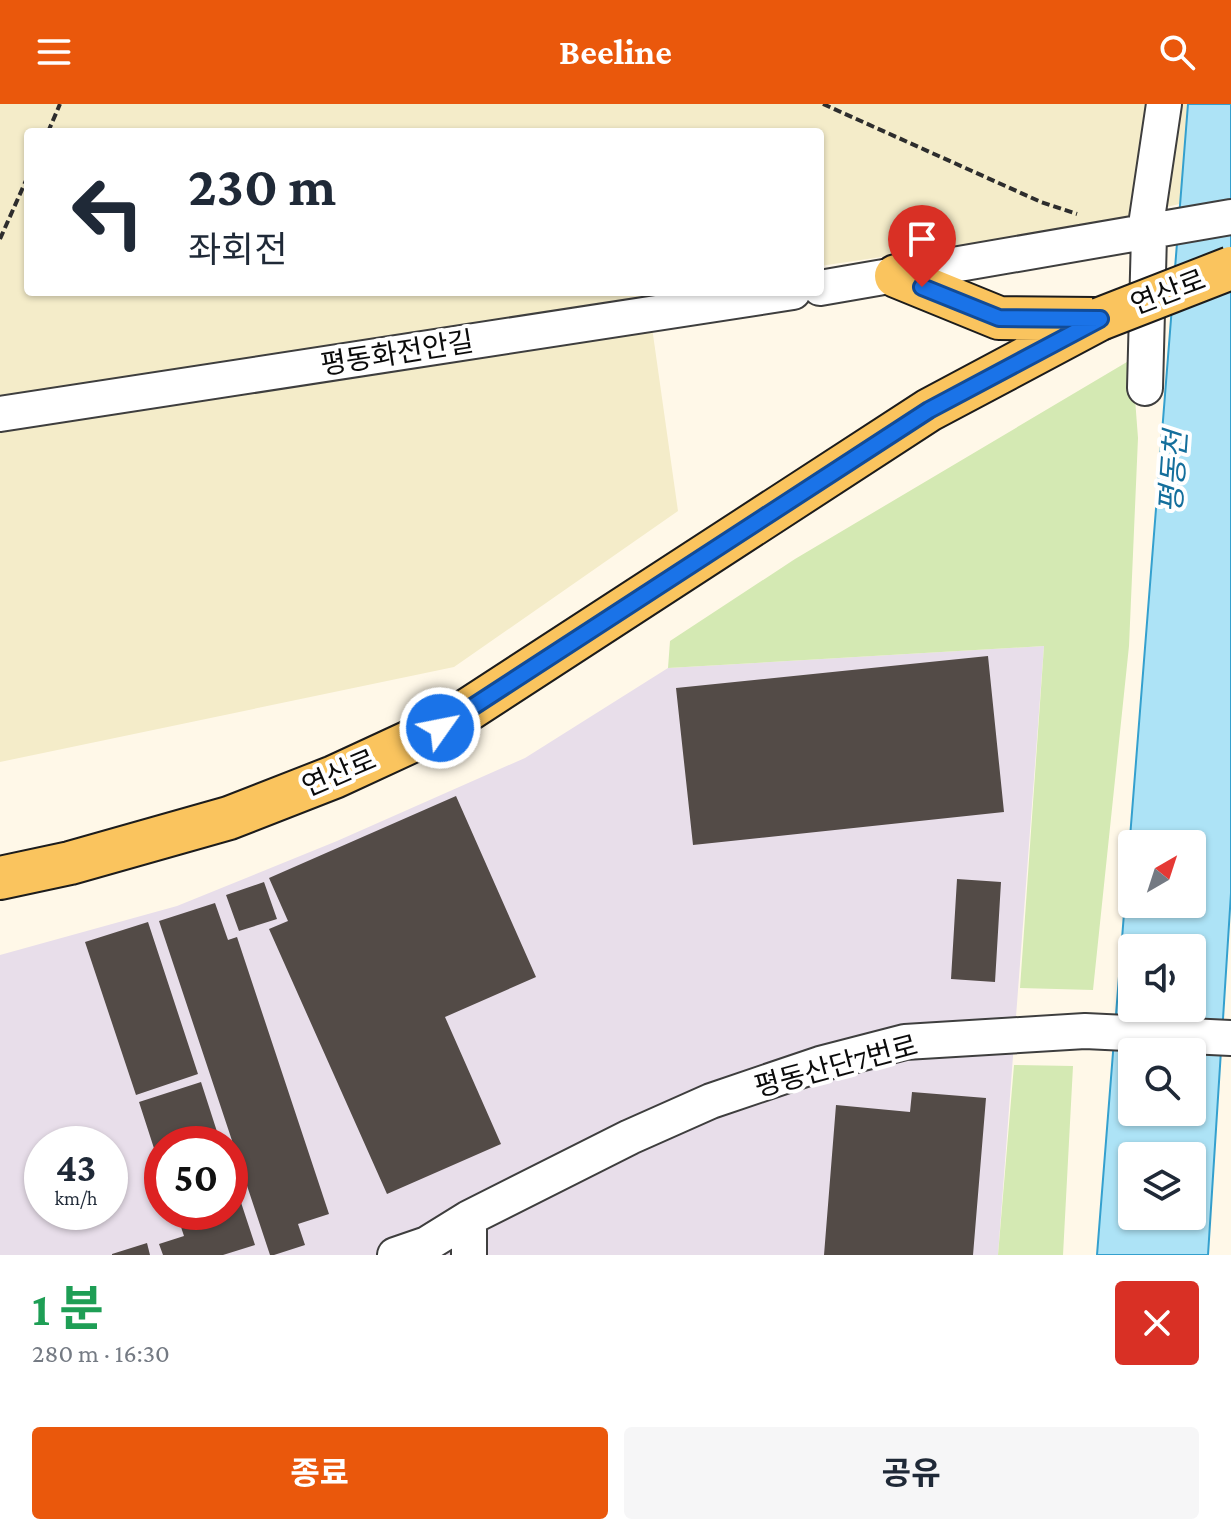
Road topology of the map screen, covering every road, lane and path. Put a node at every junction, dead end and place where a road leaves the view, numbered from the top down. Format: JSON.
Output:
{"nodes":[{"id":1,"x":60,"y":104,"type":"edge"},
{"id":2,"x":823,"y":104,"type":"edge"},
{"id":3,"x":1164,"y":104,"type":"edge"},
{"id":4,"x":50,"y":128,"type":"edge"},
{"id":5,"x":24,"y":185,"type":"edge"},
{"id":6,"x":1078,"y":214,"type":"dead end"},
{"id":7,"x":1231,"y":217,"type":"edge"},
{"id":8,"x":1161,"y":230,"type":"junction"},
{"id":9,"x":0,"y":239,"type":"edge"},
{"id":10,"x":1231,"y":268,"type":"edge"},
{"id":11,"x":896,"y":276,"type":"junction"},
{"id":12,"x":824,"y":287,"type":"edge"},
{"id":13,"x":767,"y":296,"type":"edge"},
{"id":14,"x":1100,"y":319,"type":"junction"},
{"id":15,"x":1145,"y":388,"type":"dead end"},
{"id":16,"x":0,"y":414,"type":"edge"},
{"id":17,"x":0,"y":878,"type":"edge"},
{"id":18,"x":1231,"y":1038,"type":"edge"},
{"id":19,"x":469,"y":1218,"type":"junction"},
{"id":20,"x":395,"y":1255,"type":"edge"},
{"id":21,"x":469,"y":1255,"type":"edge"}],
"edges":[{"from":1,"to":4,"type":"path"},
{"from":2,"to":6,"type":"path"},
{"from":3,"to":8,"type":"street"},
{"from":5,"to":9,"type":"path"},
{"from":7,"to":8,"type":"street"},
{"from":8,"to":11,"type":"street"},
{"from":8,"to":15,"type":"street"},
{"from":10,"to":14,"type":"main road","name":"연산로","bridge":true},
{"from":11,"to":12,"type":"street"},
{"from":11,"to":14,"type":"main road"},
{"from":13,"to":16,"type":"street","name":"평동화전안길"},
{"from":14,"to":17,"type":"main road","name":"연산로"},
{"from":18,"to":19,"type":"street","name":"평동산단7번로"},
{"from":19,"to":20,"type":"street","name":"평동산단7번로"},
{"from":19,"to":21,"type":"street"}]}
